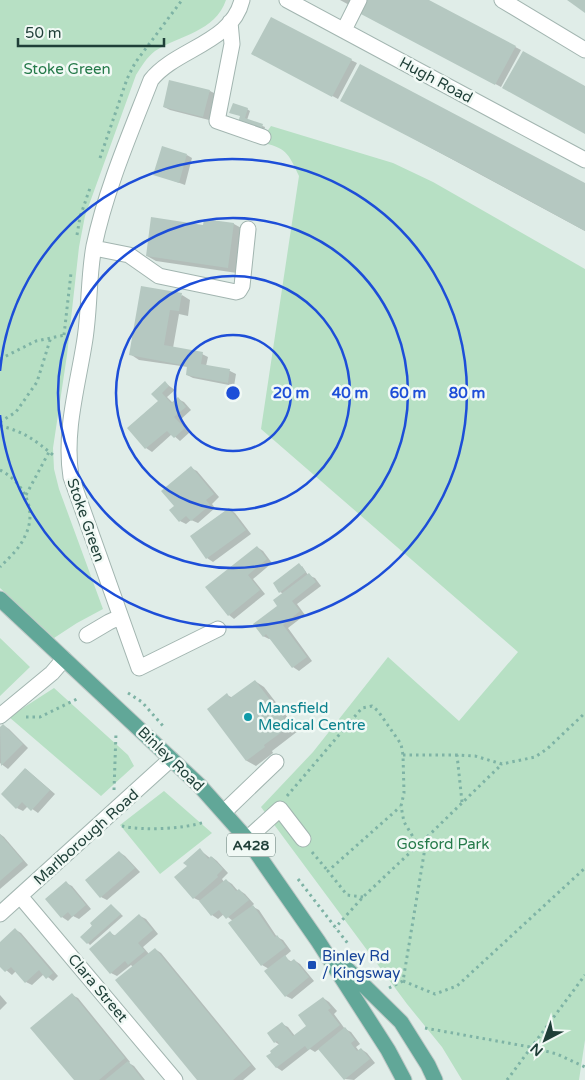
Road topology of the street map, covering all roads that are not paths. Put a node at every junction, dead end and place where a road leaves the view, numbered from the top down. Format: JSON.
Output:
{"nodes":[{"id":1,"x":242,"y":0,"type":"edge"},
{"id":2,"x":287,"y":0,"type":"edge"},
{"id":3,"x":359,"y":0,"type":"edge"},
{"id":4,"x":502,"y":0,"type":"edge"},
{"id":5,"x":230,"y":22,"type":"junction"},
{"id":6,"x":344,"y":30,"type":"junction"},
{"id":7,"x":585,"y":50,"type":"edge"},
{"id":8,"x":262,"y":138,"type":"dead end"},
{"id":9,"x":585,"y":160,"type":"edge"},
{"id":10,"x":248,"y":229,"type":"dead end"},
{"id":11,"x":94,"y":248,"type":"junction"},
{"id":12,"x":0,"y":599,"type":"edge"},
{"id":13,"x":120,"y":617,"type":"junction"},
{"id":14,"x":218,"y":630,"type":"dead end"},
{"id":15,"x":87,"y":635,"type":"dead end"},
{"id":16,"x":64,"y":660,"type":"junction"},
{"id":17,"x":0,"y":716,"type":"edge"},
{"id":18,"x":171,"y":759,"type":"junction"},
{"id":19,"x":276,"y":762,"type":"dead end"},
{"id":20,"x":224,"y":812,"type":"junction"},
{"id":21,"x":247,"y":839,"type":"junction"},
{"id":22,"x":303,"y":839,"type":"road end"},
{"id":23,"x":20,"y":896,"type":"junction"},
{"id":24,"x":0,"y":914,"type":"edge"},
{"id":25,"x":318,"y":940,"type":"junction"},
{"id":26,"x":175,"y":1080,"type":"edge"},
{"id":27,"x":404,"y":1080,"type":"edge"},
{"id":28,"x":435,"y":1080,"type":"edge"}],
"edges":[{"from":1,"to":5,"type":"street","name":"Stoke Green"},
{"from":2,"to":6,"type":"street","name":"Hugh Road"},
{"from":3,"to":6,"type":"street"},
{"from":4,"to":7,"type":"street"},
{"from":5,"to":8,"type":"street"},
{"from":5,"to":11,"type":"street","name":"Stoke Green"},
{"from":6,"to":9,"type":"street","name":"Hugh Road"},
{"from":10,"to":11,"type":"street"},
{"from":11,"to":13,"type":"street","name":"Stoke Green"},
{"from":12,"to":16,"type":"main road","name":"Binley Road","number":"A428"},
{"from":13,"to":14,"type":"street","name":"Stoke Green"},
{"from":13,"to":15,"type":"street"},
{"from":16,"to":17,"type":"street"},
{"from":16,"to":18,"type":"main road","name":"Binley Road","number":"A428"},
{"from":18,"to":20,"type":"main road","name":"Binley Road","number":"A428"},
{"from":18,"to":23,"type":"street","name":"Marlborough Road"},
{"from":19,"to":20,"type":"street"},
{"from":20,"to":21,"type":"main road","name":"Binley Road","number":"A428"},
{"from":21,"to":22,"type":"street"},
{"from":21,"to":25,"type":"main road","name":"Binley Road","number":"A428"},
{"from":23,"to":24,"type":"street","name":"Marlborough Road"},
{"from":23,"to":26,"type":"street","name":"Clara Street"},
{"from":25,"to":27,"type":"main road","name":"Binley Road","number":"A428"},
{"from":25,"to":28,"type":"main road","name":"Binley Road","number":"A428"}]}
